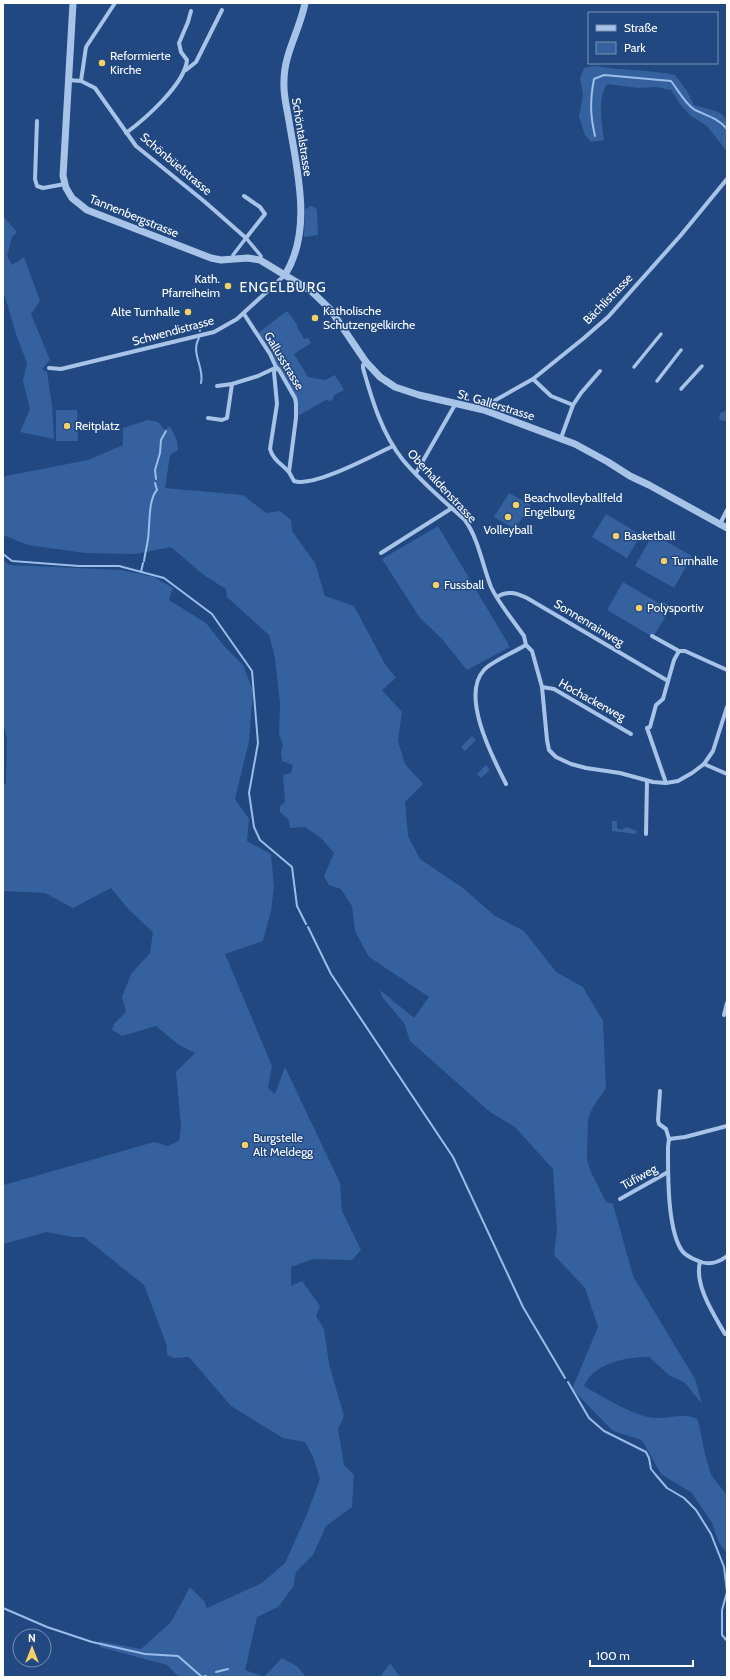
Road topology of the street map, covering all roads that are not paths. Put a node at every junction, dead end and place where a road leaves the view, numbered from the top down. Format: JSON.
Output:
{"nodes":[{"id":1,"x":73,"y":3,"type":"edge"},
{"id":2,"x":115,"y":3,"type":"edge"},
{"id":3,"x":306,"y":3,"type":"edge"},
{"id":4,"x":222,"y":10,"type":"dead end"},
{"id":5,"x":191,"y":11,"type":"dead end"},
{"id":6,"x":185,"y":70,"type":"junction"},
{"id":7,"x":68,"y":80,"type":"junction"},
{"id":8,"x":81,"y":81,"type":"junction"},
{"id":9,"x":37,"y":121,"type":"dead end"},
{"id":10,"x":126,"y":133,"type":"junction"},
{"id":11,"x":727,"y":179,"type":"edge"},
{"id":12,"x":65,"y":184,"type":"junction"},
{"id":13,"x":244,"y":196,"type":"dead end"},
{"id":14,"x":246,"y":238,"type":"junction"},
{"id":15,"x":233,"y":260,"type":"junction"},
{"id":16,"x":260,"y":260,"type":"junction"},
{"id":17,"x":285,"y":275,"type":"junction"},
{"id":18,"x":244,"y":314,"type":"junction"},
{"id":19,"x":660,"y":334,"type":"dead end"},
{"id":20,"x":682,"y":350,"type":"dead end"},
{"id":21,"x":366,"y":362,"type":"junction"},
{"id":22,"x":702,"y":366,"type":"dead end"},
{"id":23,"x":634,"y":367,"type":"dead end"},
{"id":24,"x":49,"y":368,"type":"dead end"},
{"id":25,"x":276,"y":368,"type":"junction"},
{"id":26,"x":600,"y":372,"type":"dead end"},
{"id":27,"x":533,"y":379,"type":"junction"},
{"id":28,"x":657,"y":382,"type":"dead end"},
{"id":29,"x":232,"y":384,"type":"junction"},
{"id":30,"x":217,"y":386,"type":"dead end"},
{"id":31,"x":681,"y":389,"type":"dead end"},
{"id":32,"x":456,"y":403,"type":"junction"},
{"id":33,"x":573,"y":405,"type":"junction"},
{"id":34,"x":484,"y":410,"type":"junction"},
{"id":35,"x":208,"y":418,"type":"dead end"},
{"id":36,"x":561,"y":438,"type":"junction"},
{"id":37,"x":393,"y":446,"type":"junction"},
{"id":38,"x":289,"y":472,"type":"junction"},
{"id":39,"x":416,"y":473,"type":"junction"},
{"id":40,"x":452,"y":508,"type":"junction"},
{"id":41,"x":727,"y":510,"type":"edge"},
{"id":42,"x":720,"y":524,"type":"junction"},
{"id":43,"x":727,"y":528,"type":"edge"},
{"id":44,"x":381,"y":553,"type":"dead end"},
{"id":45,"x":497,"y":597,"type":"junction"},
{"id":46,"x":652,"y":636,"type":"dead end"},
{"id":47,"x":526,"y":645,"type":"junction"},
{"id":48,"x":679,"y":650,"type":"junction"},
{"id":49,"x":727,"y":670,"type":"edge"},
{"id":50,"x":668,"y":681,"type":"junction"},
{"id":51,"x":542,"y":687,"type":"junction"},
{"id":52,"x":727,"y":707,"type":"edge"},
{"id":53,"x":631,"y":734,"type":"dead end"},
{"id":54,"x":704,"y":764,"type":"junction"},
{"id":55,"x":727,"y":774,"type":"edge"},
{"id":56,"x":647,"y":781,"type":"junction"},
{"id":57,"x":666,"y":783,"type":"junction"},
{"id":58,"x":506,"y":784,"type":"dead end"},
{"id":59,"x":646,"y":834,"type":"dead end"},
{"id":60,"x":727,"y":1003,"type":"edge"},
{"id":61,"x":724,"y":1015,"type":"dead end"},
{"id":62,"x":660,"y":1091,"type":"dead end"},
{"id":63,"x":727,"y":1126,"type":"edge"},
{"id":64,"x":669,"y":1139,"type":"junction"},
{"id":65,"x":668,"y":1172,"type":"junction"},
{"id":66,"x":620,"y":1199,"type":"dead end"},
{"id":67,"x":727,"y":1256,"type":"edge"},
{"id":68,"x":700,"y":1262,"type":"junction"},
{"id":69,"x":725,"y":1334,"type":"dead end"}],
"edges":[{"from":1,"to":7,"type":"street","name":"Tannenbergstrasse"},
{"from":2,"to":8,"type":"street"},
{"from":3,"to":17,"type":"street","name":"Schöntalstrasse"},
{"from":4,"to":6,"type":"street"},
{"from":5,"to":6,"type":"street"},
{"from":6,"to":10,"type":"street"},
{"from":7,"to":8,"type":"street"},
{"from":7,"to":12,"type":"street","name":"Tannenbergstrasse"},
{"from":8,"to":10,"type":"street","name":"Schönbüelstrasse"},
{"from":9,"to":12,"type":"street"},
{"from":10,"to":14,"type":"street","name":"Schönbüelstrasse"},
{"from":11,"to":27,"type":"street","name":"Bächlistrasse"},
{"from":12,"to":15,"type":"street","name":"Tannenbergstrasse"},
{"from":13,"to":14,"type":"street"},
{"from":14,"to":15,"type":"street"},
{"from":14,"to":16,"type":"street","name":"Schönbüelstrasse"},
{"from":15,"to":16,"type":"street","name":"Tannenbergstrasse"},
{"from":16,"to":17,"type":"street","name":"Tannenbergstrasse"},
{"from":17,"to":18,"type":"street","name":"Schwendistrasse"},
{"from":17,"to":21,"type":"street","name":"St. Gallerstrasse"},
{"from":18,"to":24,"type":"street","name":"Schwendistrasse"},
{"from":18,"to":25,"type":"street","name":"Gallusstrasse"},
{"from":19,"to":23,"type":"street"},
{"from":20,"to":28,"type":"street"},
{"from":21,"to":32,"type":"street","name":"St. Gallerstrasse"},
{"from":21,"to":37,"type":"street","name":"Oberhaldenstrasse"},
{"from":22,"to":31,"type":"street"},
{"from":25,"to":29,"type":"street"},
{"from":25,"to":38,"type":"street","name":"Gallusstrasse"},
{"from":25,"to":38,"type":"street"},
{"from":26,"to":33,"type":"street"},
{"from":27,"to":33,"type":"street"},
{"from":27,"to":34,"type":"street","name":"Bächlistrasse"},
{"from":29,"to":30,"type":"street"},
{"from":29,"to":35,"type":"street"},
{"from":32,"to":34,"type":"street","name":"St. Gallerstrasse"},
{"from":32,"to":39,"type":"street"},
{"from":33,"to":36,"type":"street"},
{"from":34,"to":36,"type":"street","name":"St. Gallerstrasse"},
{"from":36,"to":42,"type":"street","name":"St. Gallerstrasse"},
{"from":37,"to":38,"type":"street"},
{"from":37,"to":39,"type":"street","name":"Oberhaldenstrasse"},
{"from":39,"to":40,"type":"street","name":"Oberhaldenstrasse"},
{"from":40,"to":44,"type":"street"},
{"from":40,"to":45,"type":"street","name":"Oberhaldenstrasse"},
{"from":41,"to":42,"type":"street"},
{"from":42,"to":43,"type":"street","name":"St. Gallerstrasse"},
{"from":45,"to":47,"type":"street","name":"Oberhaldenstrasse"},
{"from":45,"to":50,"type":"street","name":"Sonnenrainweg"},
{"from":46,"to":48,"type":"street"},
{"from":47,"to":51,"type":"street","name":"Oberhaldenstrasse"},
{"from":47,"to":58,"type":"street"},
{"from":48,"to":49,"type":"street"},
{"from":48,"to":50,"type":"street"},
{"from":50,"to":57,"type":"street"},
{"from":51,"to":53,"type":"street","name":"Hochackerweg"},
{"from":51,"to":56,"type":"street","name":"Oberhaldenstrasse"},
{"from":52,"to":54,"type":"street"},
{"from":54,"to":55,"type":"street"},
{"from":54,"to":57,"type":"street"},
{"from":56,"to":57,"type":"street","name":"Oberhaldenstrasse"},
{"from":56,"to":59,"type":"street"},
{"from":60,"to":61,"type":"street"},
{"from":62,"to":64,"type":"street"},
{"from":63,"to":64,"type":"street"},
{"from":64,"to":65,"type":"street"},
{"from":65,"to":66,"type":"street","name":"Tüfiweg"},
{"from":65,"to":68,"type":"street"},
{"from":67,"to":68,"type":"street"},
{"from":68,"to":69,"type":"street"}]}
